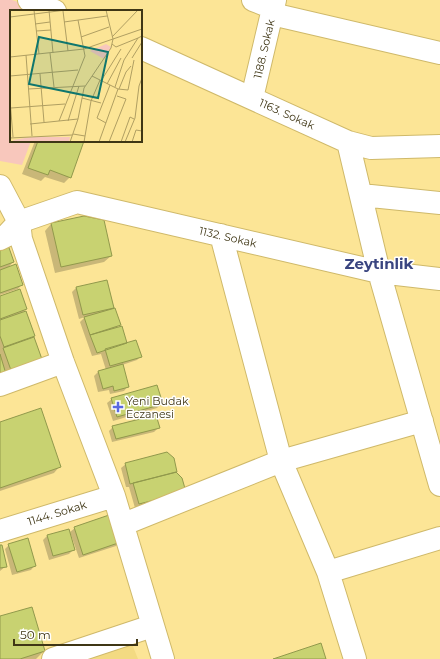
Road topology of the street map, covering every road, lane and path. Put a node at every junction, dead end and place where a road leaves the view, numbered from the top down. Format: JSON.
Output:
{"nodes":[{"id":1,"x":29,"y":0,"type":"edge"},
{"id":2,"x":253,"y":0,"type":"edge"},
{"id":3,"x":273,"y":7,"type":"edge"},
{"id":4,"x":53,"y":10,"type":"edge"},
{"id":5,"x":142,"y":48,"type":"edge"},
{"id":6,"x":440,"y":53,"type":"edge"},
{"id":7,"x":252,"y":98,"type":"junction"},
{"id":8,"x":348,"y":142,"type":"junction"},
{"id":9,"x":440,"y":146,"type":"edge"},
{"id":10,"x":0,"y":186,"type":"edge"},
{"id":11,"x":361,"y":195,"type":"junction"},
{"id":12,"x":440,"y":203,"type":"edge"},
{"id":13,"x":19,"y":222,"type":"junction"},
{"id":14,"x":221,"y":235,"type":"junction"},
{"id":15,"x":0,"y":239,"type":"edge"},
{"id":16,"x":379,"y":272,"type":"junction"},
{"id":17,"x":440,"y":279,"type":"edge"},
{"id":18,"x":63,"y":362,"type":"junction"},
{"id":19,"x":0,"y":385,"type":"edge"},
{"id":20,"x":422,"y":422,"type":"junction"},
{"id":21,"x":281,"y":461,"type":"junction"},
{"id":22,"x":440,"y":485,"type":"edge"},
{"id":23,"x":114,"y":496,"type":"junction"},
{"id":24,"x":124,"y":524,"type":"junction"},
{"id":25,"x":0,"y":531,"type":"edge"},
{"id":26,"x":440,"y":538,"type":"edge"},
{"id":27,"x":328,"y":572,"type":"junction"},
{"id":28,"x":152,"y":626,"type":"junction"},
{"id":29,"x":53,"y":659,"type":"edge"},
{"id":30,"x":162,"y":659,"type":"edge"},
{"id":31,"x":355,"y":659,"type":"edge"}],
"edges":[{"from":1,"to":4,"type":"street"},
{"from":2,"to":3,"type":"street"},
{"from":3,"to":6,"type":"street"},
{"from":3,"to":7,"type":"street","name":"1188. Sokak"},
{"from":5,"to":7,"type":"street","name":"1163. Sokak"},
{"from":7,"to":8,"type":"street","name":"1163. Sokak"},
{"from":8,"to":9,"type":"street","name":"1163. Sokak"},
{"from":8,"to":11,"type":"street"},
{"from":10,"to":13,"type":"street"},
{"from":11,"to":12,"type":"street"},
{"from":11,"to":16,"type":"street"},
{"from":13,"to":14,"type":"street","name":"1132. Sokak"},
{"from":13,"to":15,"type":"street"},
{"from":13,"to":18,"type":"street"},
{"from":14,"to":16,"type":"street","name":"1132. Sokak"},
{"from":14,"to":21,"type":"street"},
{"from":16,"to":17,"type":"street","name":"1132. Sokak"},
{"from":16,"to":20,"type":"street"},
{"from":18,"to":19,"type":"street"},
{"from":18,"to":23,"type":"street"},
{"from":20,"to":21,"type":"street"},
{"from":20,"to":22,"type":"street"},
{"from":21,"to":24,"type":"street"},
{"from":21,"to":27,"type":"street"},
{"from":23,"to":24,"type":"street"},
{"from":23,"to":25,"type":"street","name":"1144. Sokak"},
{"from":24,"to":28,"type":"street"},
{"from":26,"to":27,"type":"street"},
{"from":27,"to":31,"type":"street"},
{"from":28,"to":29,"type":"street"},
{"from":28,"to":30,"type":"street"}]}
